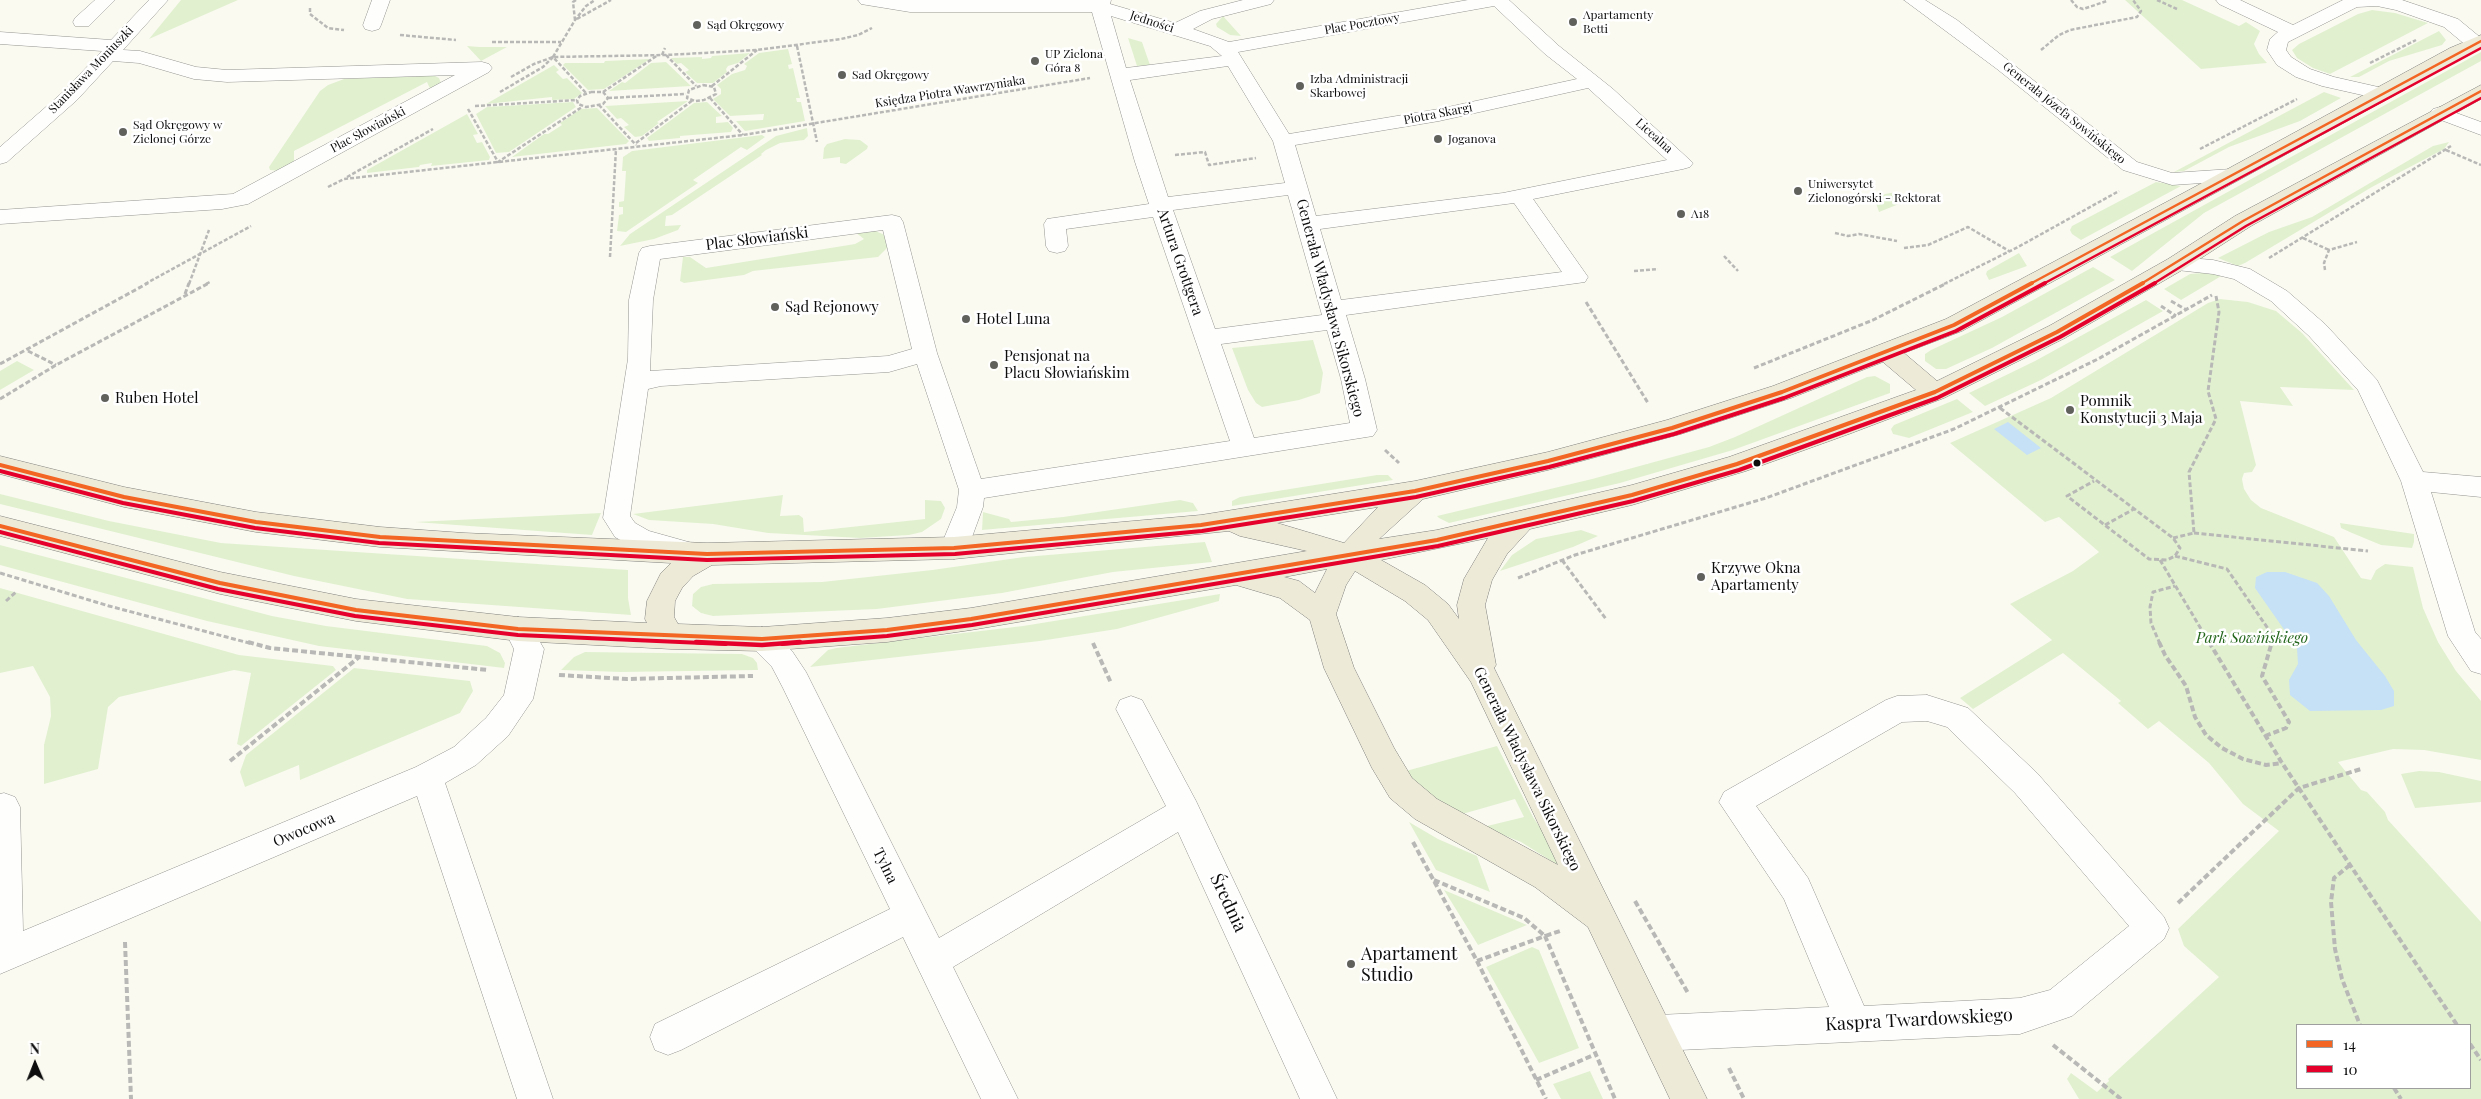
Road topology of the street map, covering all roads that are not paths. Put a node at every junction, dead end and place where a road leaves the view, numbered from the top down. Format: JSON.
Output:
{"nodes":[{"id":1,"x":106,"y":0,"type":"edge"},
{"id":2,"x":159,"y":0,"type":"edge"},
{"id":3,"x":381,"y":0,"type":"edge"},
{"id":4,"x":867,"y":0,"type":"edge"},
{"id":5,"x":1265,"y":0,"type":"edge"},
{"id":6,"x":1499,"y":0,"type":"edge"},
{"id":7,"x":1912,"y":0,"type":"edge"},
{"id":8,"x":2225,"y":0,"type":"edge"},
{"id":9,"x":2382,"y":1,"type":"edge"},
{"id":10,"x":1102,"y":8,"type":"edge"},
{"id":11,"x":82,"y":22,"type":"dead end"},
{"id":12,"x":372,"y":24,"type":"dead end"},
{"id":13,"x":1176,"y":30,"type":"junction"},
{"id":14,"x":2293,"y":32,"type":"junction"},
{"id":15,"x":0,"y":38,"type":"edge"},
{"id":16,"x":2478,"y":42,"type":"edge"},
{"id":17,"x":112,"y":50,"type":"junction"},
{"id":18,"x":1224,"y":55,"type":"junction"},
{"id":19,"x":1120,"y":74,"type":"junction"},
{"id":20,"x":1591,"y":82,"type":"junction"},
{"id":21,"x":2481,"y":90,"type":"edge"},
{"id":22,"x":2380,"y":93,"type":"junction"},
{"id":23,"x":2440,"y":113,"type":"junction"},
{"id":24,"x":2480,"y":129,"type":"edge"},
{"id":25,"x":1283,"y":141,"type":"junction"},
{"id":26,"x":0,"y":158,"type":"edge"},
{"id":27,"x":2232,"y":175,"type":"junction"},
{"id":28,"x":1297,"y":188,"type":"junction"},
{"id":29,"x":1520,"y":196,"type":"junction"},
{"id":30,"x":1161,"y":207,"type":"junction"},
{"id":31,"x":0,"y":216,"type":"edge"},
{"id":32,"x":1307,"y":224,"type":"junction"},
{"id":33,"x":1057,"y":246,"type":"dead end"},
{"id":34,"x":2176,"y":264,"type":"junction"},
{"id":35,"x":1334,"y":315,"type":"junction"},
{"id":36,"x":1206,"y":338,"type":"junction"},
{"id":37,"x":1886,"y":351,"type":"junction"},
{"id":38,"x":925,"y":354,"type":"junction"},
{"id":39,"x":636,"y":382,"type":"junction"},
{"id":40,"x":1935,"y":392,"type":"junction"},
{"id":41,"x":1245,"y":448,"type":"junction"},
{"id":42,"x":0,"y":465,"type":"edge"},
{"id":43,"x":2414,"y":482,"type":"junction"},
{"id":44,"x":2481,"y":486,"type":"edge"},
{"id":45,"x":972,"y":490,"type":"junction"},
{"id":46,"x":1415,"y":491,"type":"junction"},
{"id":47,"x":1520,"y":522,"type":"junction"},
{"id":48,"x":1222,"y":523,"type":"junction"},
{"id":49,"x":0,"y":526,"type":"edge"},
{"id":50,"x":954,"y":548,"type":"junction"},
{"id":51,"x":707,"y":554,"type":"junction"},
{"id":52,"x":1350,"y":555,"type":"junction"},
{"id":53,"x":1234,"y":574,"type":"junction"},
{"id":54,"x":1322,"y":614,"type":"junction"},
{"id":55,"x":518,"y":629,"type":"junction"},
{"id":56,"x":671,"y":636,"type":"junction"},
{"id":57,"x":762,"y":639,"type":"junction"},
{"id":58,"x":2481,"y":662,"type":"edge"},
{"id":59,"x":1482,"y":674,"type":"junction"},
{"id":60,"x":1131,"y":709,"type":"road end"},
{"id":61,"x":427,"y":777,"type":"junction"},
{"id":62,"x":0,"y":809,"type":"edge"},
{"id":63,"x":1185,"y":811,"type":"junction"},
{"id":64,"x":910,"y":916,"type":"junction"},
{"id":65,"x":1600,"y":918,"type":"junction"},
{"id":66,"x":3,"y":956,"type":"edge"},
{"id":67,"x":932,"y":961,"type":"junction"},
{"id":68,"x":1854,"y":1024,"type":"junction"},
{"id":69,"x":1658,"y":1033,"type":"junction"},
{"id":70,"x":668,"y":1037,"type":"dead end"},
{"id":71,"x":535,"y":1099,"type":"edge"},
{"id":72,"x":1000,"y":1099,"type":"edge"},
{"id":73,"x":1319,"y":1099,"type":"edge"},
{"id":74,"x":1689,"y":1099,"type":"edge"}],
"edges":[{"from":1,"to":11,"type":"street"},
{"from":2,"to":17,"type":"street","name":"Stanisława Moniuszki"},
{"from":3,"to":12,"type":"street"},
{"from":4,"to":10,"type":"street","name":"Jedności"},
{"from":5,"to":13,"type":"street"},
{"from":6,"to":18,"type":"street","name":"Plac Pocztowy"},
{"from":6,"to":20,"type":"street","name":"Licealna"},
{"from":7,"to":27,"type":"street","name":"Generała Józefa Sowińskiego"},
{"from":8,"to":14,"type":"street"},
{"from":9,"to":14,"type":"street"},
{"from":9,"to":16,"type":"street"},
{"from":10,"to":13,"type":"street","name":"Jedności"},
{"from":10,"to":19,"type":"street"},
{"from":13,"to":18,"type":"street","name":"Jedności"},
{"from":14,"to":22,"type":"street"},
{"from":15,"to":17,"type":"street"},
{"from":16,"to":22,"type":"main road"},
{"from":17,"to":26,"type":"street","name":"Stanisława Moniuszki"},
{"from":17,"to":31,"type":"street","name":"Plac Słowiański"},
{"from":18,"to":19,"type":"street","name":"Plac Pocztowy"},
{"from":18,"to":25,"type":"street","name":"Generała Władysława Sikorskiego"},
{"from":19,"to":30,"type":"street","name":"Artura Grottgera"},
{"from":20,"to":25,"type":"street","name":"Piotra Skargi"},
{"from":20,"to":29,"type":"street","name":"Licealna"},
{"from":21,"to":23,"type":"main road"},
{"from":22,"to":27,"type":"main road"},
{"from":23,"to":24,"type":"street"},
{"from":23,"to":34,"type":"main road"},
{"from":25,"to":28,"type":"street","name":"Generała Władysława Sikorskiego"},
{"from":27,"to":37,"type":"main road"},
{"from":28,"to":30,"type":"street"},
{"from":28,"to":32,"type":"street","name":"Generała Władysława Sikorskiego"},
{"from":29,"to":32,"type":"street","name":"Licealna"},
{"from":29,"to":35,"type":"street"},
{"from":30,"to":33,"type":"street"},
{"from":30,"to":36,"type":"street","name":"Artura Grottgera"},
{"from":32,"to":35,"type":"street","name":"Generała Władysława Sikorskiego"},
{"from":34,"to":40,"type":"main road"},
{"from":34,"to":43,"type":"street"},
{"from":35,"to":36,"type":"street"},
{"from":35,"to":41,"type":"street","name":"Generała Władysława Sikorskiego"},
{"from":36,"to":41,"type":"street","name":"Artura Grottgera"},
{"from":37,"to":40,"type":"main road"},
{"from":37,"to":46,"type":"main road"},
{"from":38,"to":39,"type":"street"},
{"from":38,"to":39,"type":"street","name":"Plac Słowiański"},
{"from":38,"to":45,"type":"street","name":"Plac Słowiański"},
{"from":39,"to":51,"type":"street","name":"Plac Słowiański"},
{"from":40,"to":47,"type":"main road"},
{"from":41,"to":45,"type":"street","name":"Generała Władysława Sikorskiego"},
{"from":42,"to":51,"type":"main road"},
{"from":43,"to":44,"type":"street"},
{"from":43,"to":58,"type":"street"},
{"from":45,"to":50,"type":"street"},
{"from":46,"to":48,"type":"main road"},
{"from":46,"to":52,"type":"main road"},
{"from":47,"to":52,"type":"main road"},
{"from":47,"to":59,"type":"main road"},
{"from":48,"to":50,"type":"main road"},
{"from":48,"to":52,"type":"main road","name":"Generała Władysława Sikorskiego"},
{"from":49,"to":55,"type":"main road"},
{"from":50,"to":51,"type":"main road"},
{"from":51,"to":56,"type":"main road"},
{"from":52,"to":53,"type":"main road"},
{"from":52,"to":54,"type":"main road"},
{"from":52,"to":59,"type":"main road","name":"Generała Władysława Sikorskiego"},
{"from":53,"to":54,"type":"main road"},
{"from":53,"to":57,"type":"main road"},
{"from":54,"to":65,"type":"main road","name":"Generała Władysława Sikorskiego"},
{"from":55,"to":56,"type":"main road"},
{"from":55,"to":61,"type":"street","name":"Owocowa"},
{"from":56,"to":57,"type":"main road"},
{"from":57,"to":64,"type":"street","name":"Tylna"},
{"from":59,"to":65,"type":"main road","name":"Generała Władysława Sikorskiego"},
{"from":60,"to":63,"type":"street","name":"Średnia"},
{"from":61,"to":66,"type":"street","name":"Owocowa"},
{"from":61,"to":71,"type":"street"},
{"from":62,"to":66,"type":"street"},
{"from":63,"to":67,"type":"street"},
{"from":63,"to":73,"type":"street","name":"Średnia"},
{"from":64,"to":67,"type":"street","name":"Tylna"},
{"from":64,"to":70,"type":"street"},
{"from":65,"to":69,"type":"main road","name":"Generała Władysława Sikorskiego"},
{"from":67,"to":72,"type":"street","name":"Tylna"},
{"from":68,"to":68,"type":"street","name":"Kaspra Twardowskiego"},
{"from":68,"to":69,"type":"street","name":"Kaspra Twardowskiego"},
{"from":69,"to":74,"type":"main road","name":"Generała Władysława Sikorskiego"}]}
